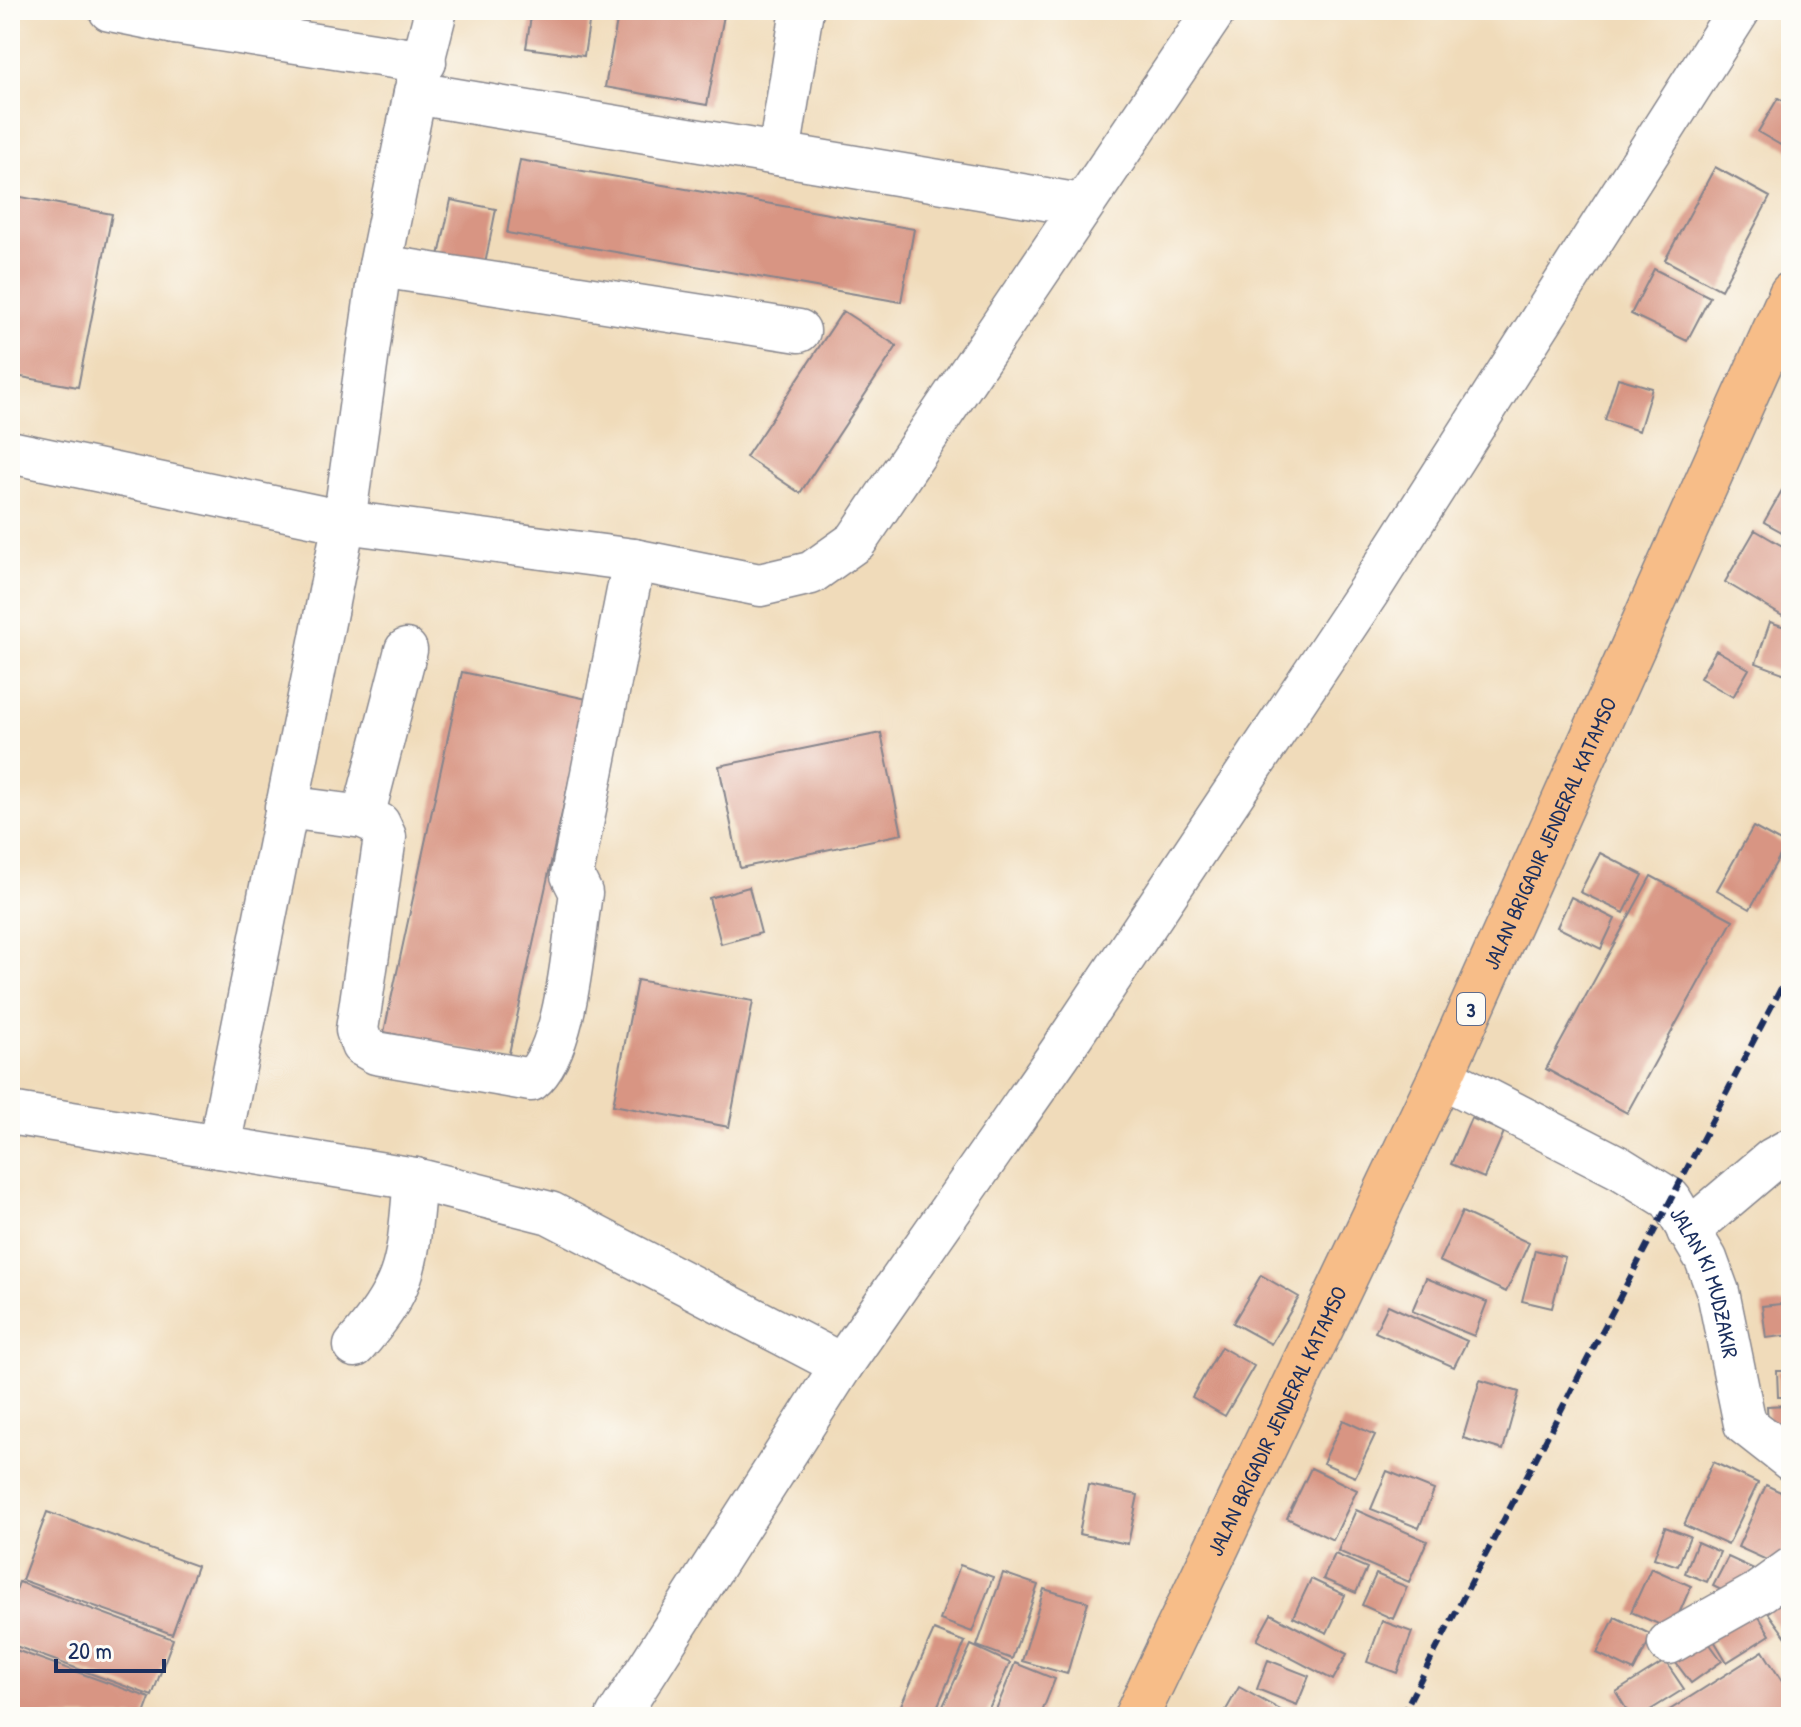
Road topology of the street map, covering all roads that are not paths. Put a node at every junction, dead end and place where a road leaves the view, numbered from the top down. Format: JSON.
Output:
{"nodes":[{"id":1,"x":110,"y":10,"type":"edge"},
{"id":2,"x":436,"y":10,"type":"edge"},
{"id":3,"x":802,"y":10,"type":"edge"},
{"id":4,"x":1215,"y":10,"type":"edge"},
{"id":5,"x":1739,"y":10,"type":"edge"},
{"id":6,"x":176,"y":16,"type":"edge"},
{"id":7,"x":420,"y":78,"type":"junction"},
{"id":8,"x":779,"y":154,"type":"junction"},
{"id":9,"x":1081,"y":205,"type":"junction"},
{"id":10,"x":380,"y":266,"type":"junction"},
{"id":11,"x":1791,"y":294,"type":"edge"},
{"id":12,"x":799,"y":331,"type":"dead end"},
{"id":13,"x":10,"y":452,"type":"edge"},
{"id":14,"x":344,"y":522,"type":"junction"},
{"id":15,"x":634,"y":560,"type":"junction"},
{"id":16,"x":406,"y":650,"type":"dead end"},
{"id":17,"x":286,"y":807,"type":"junction"},
{"id":18,"x":363,"y":817,"type":"junction"},
{"id":19,"x":1441,"y":1076,"type":"junction"},
{"id":20,"x":10,"y":1113,"type":"edge"},
{"id":21,"x":219,"y":1147,"type":"junction"},
{"id":22,"x":1791,"y":1149,"type":"edge"},
{"id":23,"x":415,"y":1179,"type":"junction"},
{"id":24,"x":1688,"y":1231,"type":"junction"},
{"id":25,"x":355,"y":1346,"type":"dead end"},
{"id":26,"x":842,"y":1365,"type":"junction"},
{"id":27,"x":1791,"y":1460,"type":"edge"},
{"id":28,"x":1791,"y":1569,"type":"edge"},
{"id":29,"x":1669,"y":1643,"type":"dead end"},
{"id":30,"x":617,"y":1717,"type":"edge"},
{"id":31,"x":1136,"y":1717,"type":"edge"}],
"edges":[{"from":1,"to":6,"type":"street"},
{"from":2,"to":7,"type":"street"},
{"from":3,"to":8,"type":"street"},
{"from":4,"to":9,"type":"street"},
{"from":5,"to":26,"type":"street"},
{"from":6,"to":7,"type":"street"},
{"from":7,"to":8,"type":"street"},
{"from":7,"to":10,"type":"street"},
{"from":8,"to":9,"type":"street"},
{"from":9,"to":15,"type":"street"},
{"from":10,"to":12,"type":"street"},
{"from":10,"to":14,"type":"street"},
{"from":11,"to":19,"type":"highway","name":"JALAN BRIGADIR JENDERAL KATAMSO","number":"3"},
{"from":13,"to":14,"type":"street"},
{"from":14,"to":15,"type":"street"},
{"from":14,"to":17,"type":"street"},
{"from":15,"to":18,"type":"street"},
{"from":16,"to":18,"type":"street"},
{"from":17,"to":18,"type":"street"},
{"from":17,"to":21,"type":"street"},
{"from":19,"to":24,"type":"street","name":"JALAN KI MUDZAKIR"},
{"from":19,"to":31,"type":"highway","name":"JALAN BRIGADIR JENDERAL KATAMSO","number":"3"},
{"from":20,"to":21,"type":"street"},
{"from":21,"to":23,"type":"street"},
{"from":22,"to":24,"type":"street"},
{"from":23,"to":25,"type":"street"},
{"from":23,"to":26,"type":"street"},
{"from":24,"to":27,"type":"street","name":"JALAN KI MUDZAKIR"},
{"from":26,"to":30,"type":"street"},
{"from":28,"to":29,"type":"street"}]}
